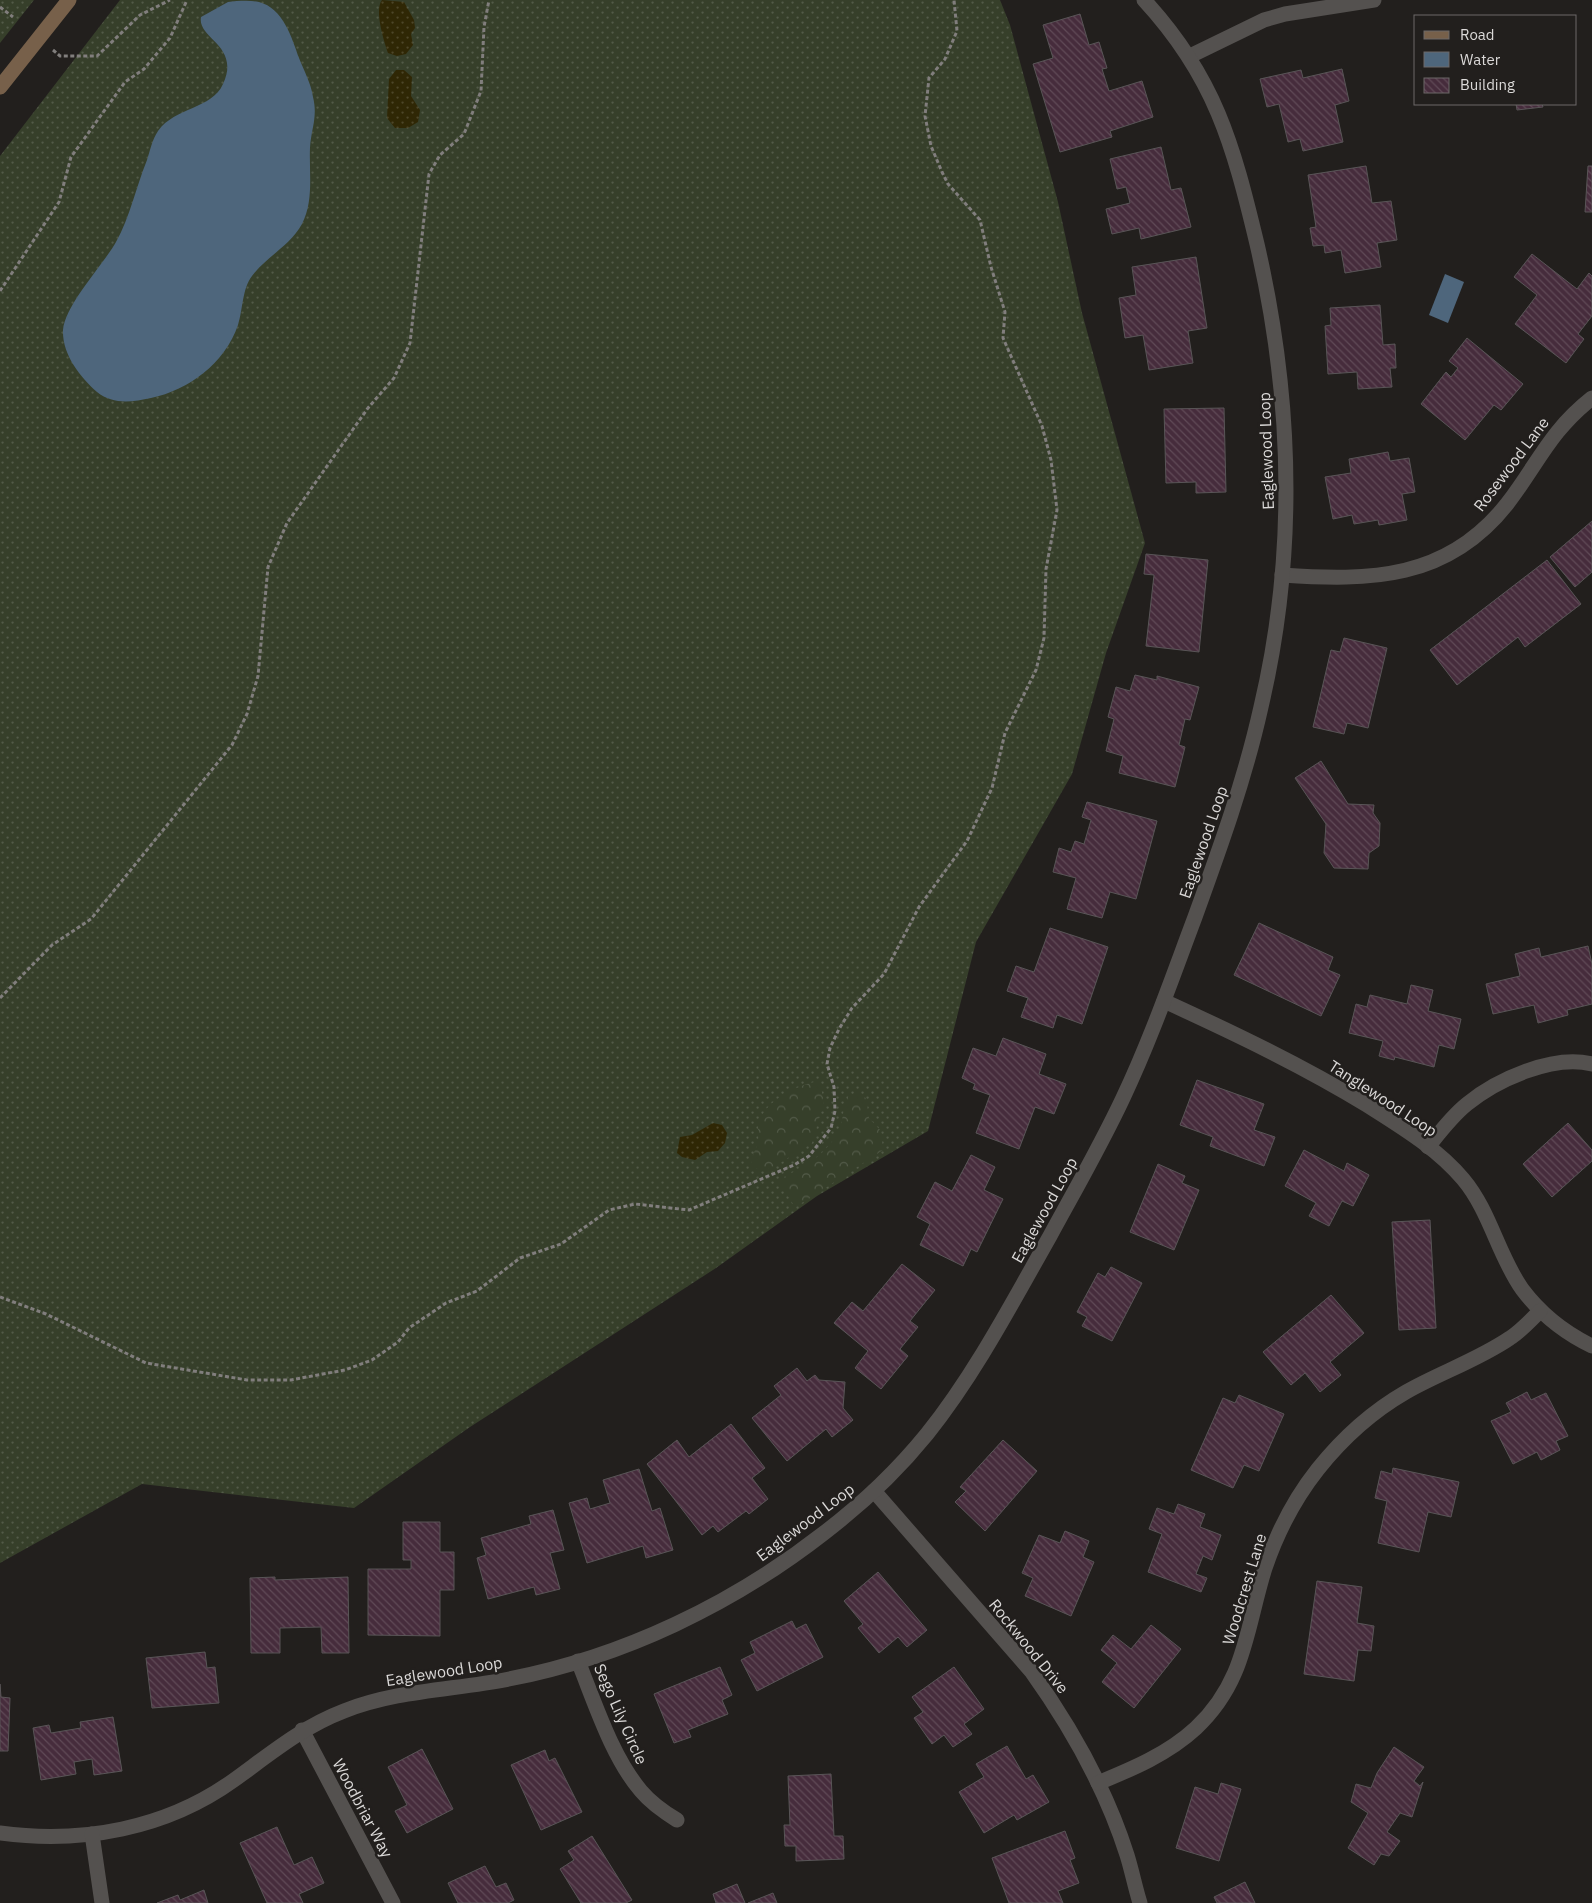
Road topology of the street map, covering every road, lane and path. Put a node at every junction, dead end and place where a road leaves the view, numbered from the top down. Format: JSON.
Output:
{"nodes":[{"id":1,"x":68,"y":0,"type":"edge"},
{"id":2,"x":170,"y":0,"type":"edge"},
{"id":3,"x":187,"y":0,"type":"edge"},
{"id":4,"x":489,"y":0,"type":"edge"},
{"id":5,"x":954,"y":0,"type":"edge"},
{"id":6,"x":1144,"y":0,"type":"edge"},
{"id":7,"x":1374,"y":0,"type":"edge"},
{"id":8,"x":0,"y":7,"type":"edge"},
{"id":9,"x":13,"y":18,"type":"dead end"},
{"id":10,"x":53,"y":50,"type":"dead end"},
{"id":11,"x":1190,"y":56,"type":"junction"},
{"id":12,"x":0,"y":86,"type":"edge"},
{"id":13,"x":0,"y":291,"type":"edge"},
{"id":14,"x":1592,"y":398,"type":"edge"},
{"id":15,"x":1282,"y":575,"type":"junction"},
{"id":16,"x":0,"y":998,"type":"edge"},
{"id":17,"x":1164,"y":1001,"type":"junction"},
{"id":18,"x":1592,"y":1064,"type":"edge"},
{"id":19,"x":1428,"y":1147,"type":"junction"},
{"id":20,"x":0,"y":1297,"type":"edge"},
{"id":21,"x":1540,"y":1310,"type":"junction"},
{"id":22,"x":1592,"y":1346,"type":"edge"},
{"id":23,"x":874,"y":1491,"type":"junction"},
{"id":24,"x":578,"y":1662,"type":"junction"},
{"id":25,"x":302,"y":1730,"type":"junction"},
{"id":26,"x":1098,"y":1784,"type":"junction"},
{"id":27,"x":676,"y":1820,"type":"dead end"},
{"id":28,"x":0,"y":1833,"type":"edge"},
{"id":29,"x":92,"y":1834,"type":"junction"},
{"id":30,"x":102,"y":1903,"type":"edge"},
{"id":31,"x":393,"y":1903,"type":"edge"},
{"id":32,"x":1140,"y":1903,"type":"edge"}],
"edges":[{"from":1,"to":12,"type":"main road"},
{"from":2,"to":10,"type":"path"},
{"from":3,"to":13,"type":"path"},
{"from":4,"to":16,"type":"path"},
{"from":5,"to":20,"type":"path"},
{"from":6,"to":11,"type":"street","name":"Eaglewood Loop"},
{"from":7,"to":11,"type":"street"},
{"from":8,"to":9,"type":"path"},
{"from":11,"to":15,"type":"street","name":"Eaglewood Loop"},
{"from":14,"to":15,"type":"street","name":"Rosewood Lane"},
{"from":15,"to":17,"type":"street","name":"Eaglewood Loop"},
{"from":17,"to":19,"type":"street","name":"Tanglewood Loop"},
{"from":17,"to":23,"type":"street","name":"Eaglewood Loop"},
{"from":18,"to":19,"type":"street"},
{"from":19,"to":21,"type":"street","name":"Tanglewood Loop"},
{"from":21,"to":22,"type":"street","name":"Tanglewood Loop"},
{"from":21,"to":26,"type":"street","name":"Woodcrest Lane"},
{"from":23,"to":24,"type":"street","name":"Eaglewood Loop"},
{"from":23,"to":26,"type":"street","name":"Rockwood Drive"},
{"from":24,"to":25,"type":"street","name":"Eaglewood Loop"},
{"from":24,"to":27,"type":"street","name":"Sego Lily Circle"},
{"from":25,"to":29,"type":"street","name":"Eaglewood Loop"},
{"from":25,"to":31,"type":"street","name":"Woodbriar Way"},
{"from":26,"to":32,"type":"street","name":"Rockwood Drive"},
{"from":28,"to":29,"type":"street","name":"Eaglewood Loop"},
{"from":29,"to":30,"type":"street"}]}
